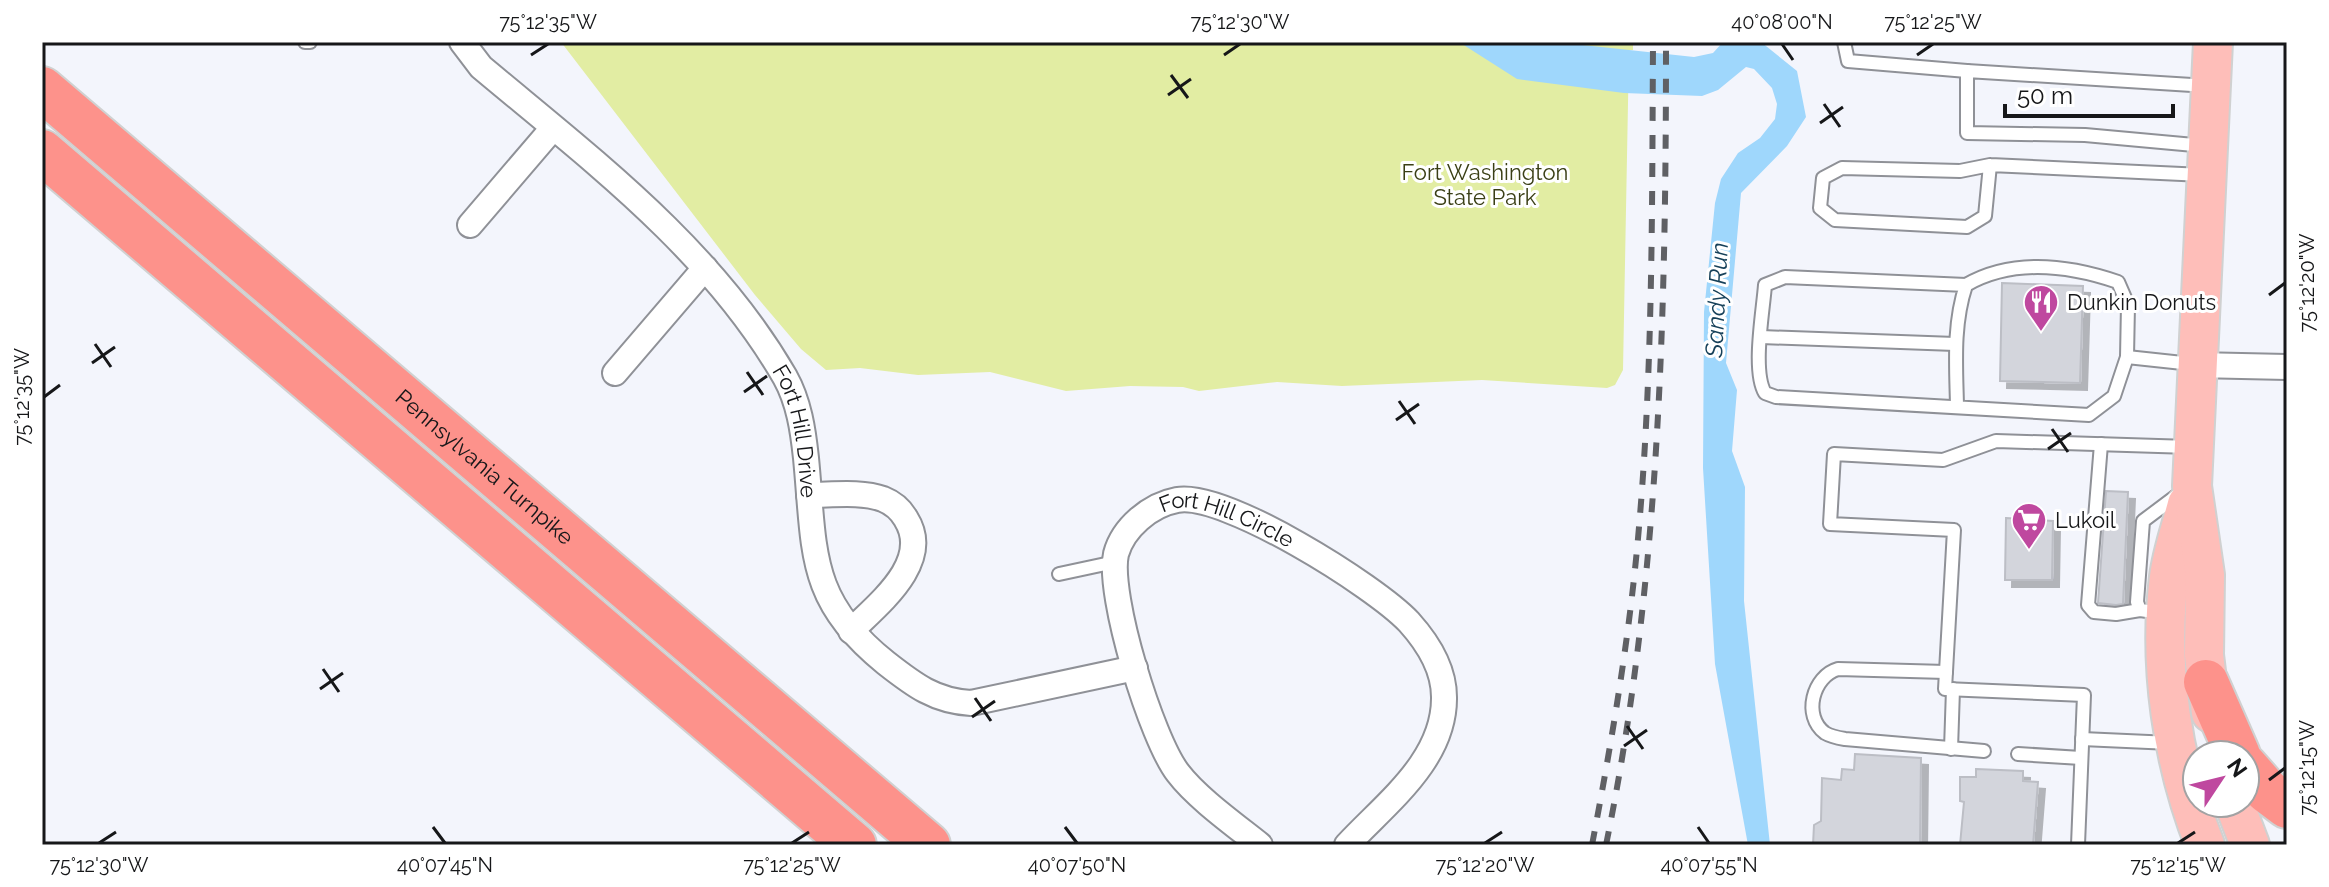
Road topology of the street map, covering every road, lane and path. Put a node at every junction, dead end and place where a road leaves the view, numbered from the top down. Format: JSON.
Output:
{"nodes":[{"id":1,"x":462,"y":42,"type":"edge"},
{"id":2,"x":1844,"y":42,"type":"edge"},
{"id":3,"x":2213,"y":42,"type":"edge"},
{"id":4,"x":1967,"y":71,"type":"junction"},
{"id":5,"x":2211,"y":86,"type":"junction"},
{"id":6,"x":42,"y":89,"type":"edge"},
{"id":7,"x":553,"y":128,"type":"junction"},
{"id":8,"x":42,"y":152,"type":"edge"},
{"id":9,"x":2207,"y":160,"type":"junction"},
{"id":10,"x":1990,"y":165,"type":"junction"},
{"id":11,"x":470,"y":225,"type":"dead end"},
{"id":12,"x":705,"y":268,"type":"junction"},
{"id":13,"x":1966,"y":285,"type":"junction"},
{"id":14,"x":1761,"y":337,"type":"junction"},
{"id":15,"x":1955,"y":344,"type":"junction"},
{"id":16,"x":2127,"y":357,"type":"junction"},
{"id":17,"x":2285,"y":361,"type":"edge"},
{"id":18,"x":2196,"y":365,"type":"junction"},
{"id":19,"x":615,"y":373,"type":"dead end"},
{"id":20,"x":1957,"y":405,"type":"junction"},
{"id":21,"x":2101,"y":444,"type":"junction"},
{"id":22,"x":2193,"y":448,"type":"junction"},
{"id":23,"x":2192,"y":486,"type":"junction"},
{"id":24,"x":809,"y":495,"type":"junction"},
{"id":25,"x":1115,"y":562,"type":"junction"},
{"id":26,"x":1059,"y":574,"type":"dead end"},
{"id":27,"x":2154,"y":612,"type":"junction"},
{"id":28,"x":851,"y":631,"type":"junction"},
{"id":29,"x":1135,"y":668,"type":"junction"},
{"id":30,"x":1946,"y":672,"type":"junction"},
{"id":31,"x":2206,"y":682,"type":"junction"},
{"id":32,"x":1953,"y":689,"type":"junction"},
{"id":33,"x":2082,"y":739,"type":"junction"},
{"id":34,"x":2216,"y":739,"type":"edge"},
{"id":35,"x":2231,"y":739,"type":"edge"},
{"id":36,"x":2175,"y":743,"type":"junction"},
{"id":37,"x":1951,"y":749,"type":"junction"},
{"id":38,"x":1984,"y":751,"type":"dead end"},
{"id":39,"x":2018,"y":754,"type":"dead end"},
{"id":40,"x":2081,"y":758,"type":"junction"},
{"id":41,"x":2261,"y":784,"type":"edge"},
{"id":42,"x":2287,"y":806,"type":"edge"},
{"id":43,"x":2240,"y":819,"type":"edge"},
{"id":44,"x":854,"y":845,"type":"edge"},
{"id":45,"x":928,"y":845,"type":"edge"},
{"id":46,"x":1260,"y":845,"type":"edge"},
{"id":47,"x":1347,"y":845,"type":"edge"},
{"id":48,"x":2078,"y":845,"type":"edge"},
{"id":49,"x":2205,"y":845,"type":"edge"},
{"id":50,"x":2250,"y":845,"type":"edge"}],
"edges":[{"from":1,"to":7,"type":"street","name":"Fort Hill Drive"},
{"from":2,"to":4,"type":"lane"},
{"from":3,"to":5,"type":"main road"},
{"from":4,"to":5,"type":"lane"},
{"from":4,"to":9,"type":"lane"},
{"from":5,"to":9,"type":"main road"},
{"from":6,"to":45,"type":"highway","name":"Pennsylvania Turnpike"},
{"from":7,"to":11,"type":"street"},
{"from":7,"to":12,"type":"street","name":"Fort Hill Drive"},
{"from":8,"to":44,"type":"highway"},
{"from":9,"to":10,"type":"lane"},
{"from":9,"to":18,"type":"main road"},
{"from":10,"to":10,"type":"lane"},
{"from":12,"to":19,"type":"street"},
{"from":12,"to":24,"type":"street","name":"Fort Hill Drive"},
{"from":13,"to":14,"type":"lane"},
{"from":13,"to":15,"type":"lane"},
{"from":13,"to":16,"type":"lane"},
{"from":14,"to":15,"type":"lane"},
{"from":14,"to":20,"type":"lane"},
{"from":15,"to":20,"type":"lane"},
{"from":16,"to":18,"type":"lane"},
{"from":16,"to":20,"type":"lane"},
{"from":17,"to":18,"type":"street"},
{"from":18,"to":22,"type":"main road"},
{"from":21,"to":22,"type":"lane"},
{"from":21,"to":27,"type":"lane"},
{"from":21,"to":30,"type":"lane"},
{"from":22,"to":23,"type":"main road"},
{"from":23,"to":27,"type":"main road"},
{"from":23,"to":31,"type":"main road"},
{"from":24,"to":28,"type":"street","name":"Fort Hill Drive"},
{"from":24,"to":28,"type":"street"},
{"from":25,"to":26,"type":"lane"},
{"from":25,"to":29,"type":"street"},
{"from":25,"to":47,"type":"street","name":"Fort Hill Circle"},
{"from":27,"to":36,"type":"main road"},
{"from":28,"to":29,"type":"street","name":"Fort Hill Drive"},
{"from":29,"to":46,"type":"street"},
{"from":30,"to":32,"type":"lane"},
{"from":30,"to":37,"type":"lane"},
{"from":31,"to":34,"type":"main road"},
{"from":31,"to":35,"type":"highway"},
{"from":32,"to":33,"type":"lane"},
{"from":32,"to":37,"type":"lane"},
{"from":33,"to":36,"type":"lane"},
{"from":33,"to":40,"type":"lane"},
{"from":36,"to":49,"type":"main road"},
{"from":37,"to":38,"type":"lane"},
{"from":39,"to":40,"type":"lane"},
{"from":40,"to":48,"type":"lane"},
{"from":41,"to":42,"type":"highway"},
{"from":43,"to":50,"type":"main road"}]}
